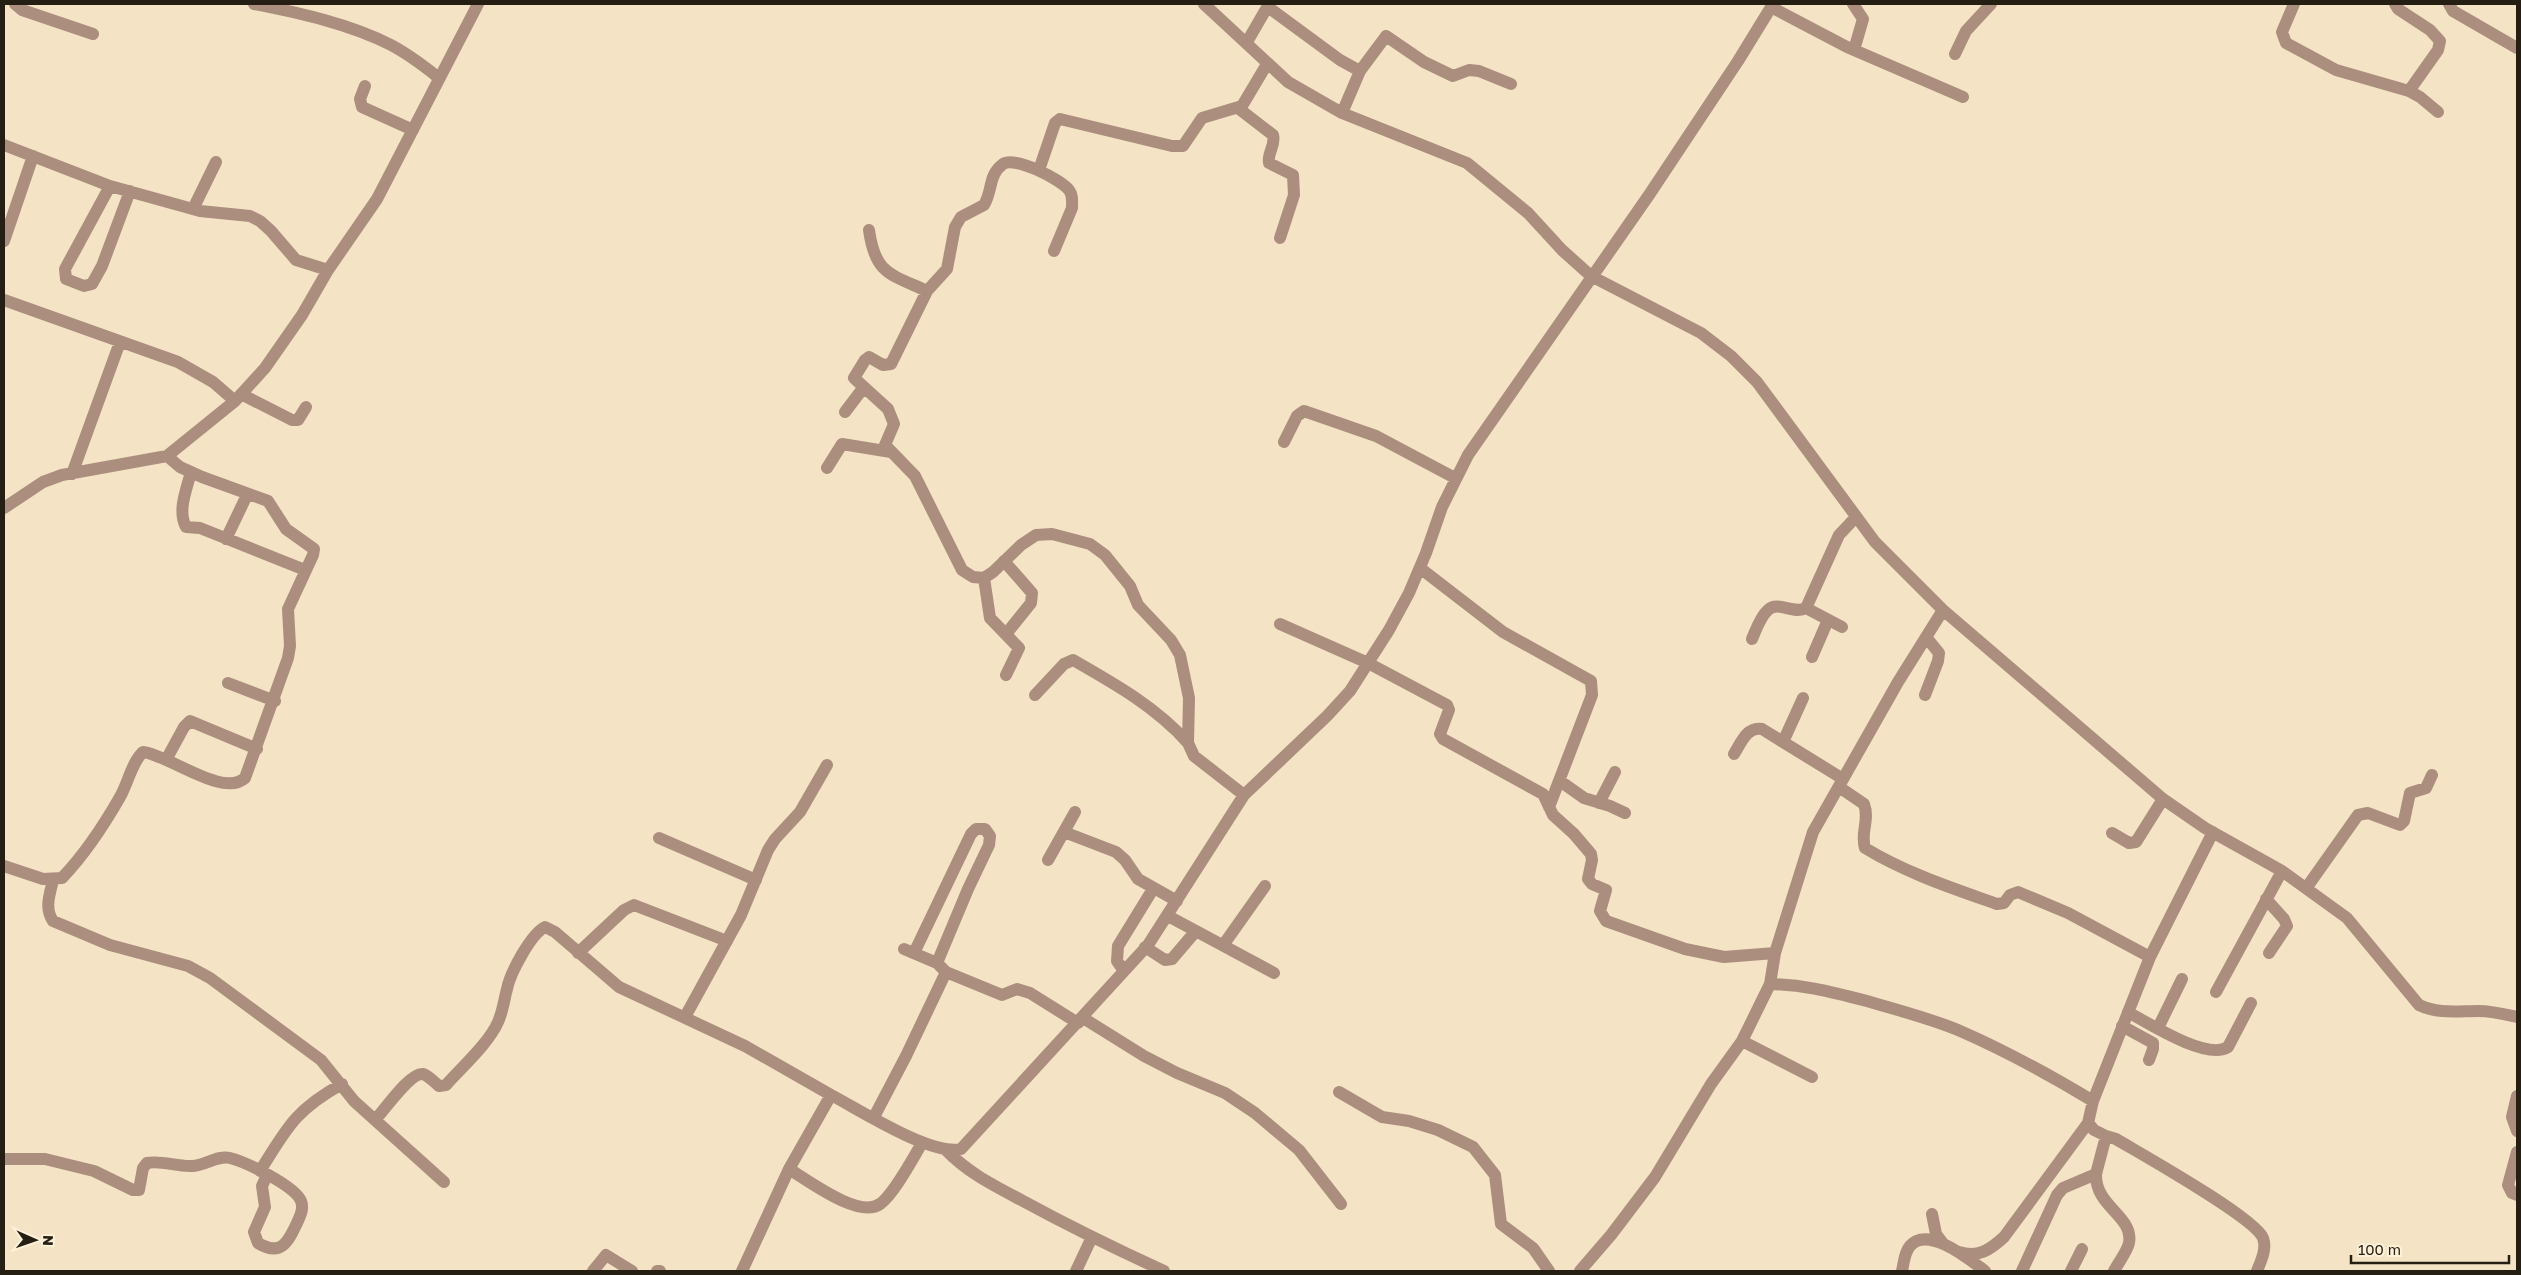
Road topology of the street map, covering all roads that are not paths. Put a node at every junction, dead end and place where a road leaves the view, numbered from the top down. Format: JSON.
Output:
{"nodes":[{"id":1,"x":15,"y":4,"type":"edge"},
{"id":2,"x":254,"y":4,"type":"edge"},
{"id":3,"x":478,"y":4,"type":"edge"},
{"id":4,"x":1204,"y":4,"type":"edge"},
{"id":5,"x":1853,"y":4,"type":"edge"},
{"id":6,"x":1991,"y":4,"type":"edge"},
{"id":7,"x":2294,"y":4,"type":"edge"},
{"id":8,"x":2395,"y":4,"type":"edge"},
{"id":9,"x":2449,"y":4,"type":"edge"},
{"id":10,"x":1268,"y":5,"type":"edge"},
{"id":11,"x":1772,"y":5,"type":"edge"},
{"id":12,"x":93,"y":34,"type":"dead end"},
{"id":13,"x":1247,"y":42,"type":"junction"},
{"id":14,"x":2517,"y":48,"type":"edge"},
{"id":15,"x":1854,"y":50,"type":"junction"},
{"id":16,"x":1955,"y":54,"type":"dead end"},
{"id":17,"x":1267,"y":64,"type":"junction"},
{"id":18,"x":1360,"y":71,"type":"junction"},
{"id":19,"x":440,"y":78,"type":"junction"},
{"id":20,"x":1511,"y":84,"type":"dead end"},
{"id":21,"x":365,"y":86,"type":"dead end"},
{"id":22,"x":2410,"y":91,"type":"junction"},
{"id":23,"x":1964,"y":97,"type":"dead end"},
{"id":24,"x":1238,"y":108,"type":"junction"},
{"id":25,"x":2438,"y":112,"type":"dead end"},
{"id":26,"x":1342,"y":113,"type":"junction"},
{"id":27,"x":413,"y":130,"type":"junction"},
{"id":28,"x":4,"y":145,"type":"edge"},
{"id":29,"x":33,"y":156,"type":"junction"},
{"id":30,"x":216,"y":162,"type":"dead end"},
{"id":31,"x":1039,"y":170,"type":"junction"},
{"id":32,"x":110,"y":186,"type":"junction"},
{"id":33,"x":130,"y":191,"type":"junction"},
{"id":34,"x":193,"y":209,"type":"junction"},
{"id":35,"x":869,"y":230,"type":"dead end"},
{"id":36,"x":1280,"y":238,"type":"dead end"},
{"id":37,"x":4,"y":241,"type":"edge"},
{"id":38,"x":1054,"y":251,"type":"dead end"},
{"id":39,"x":328,"y":270,"type":"junction"},
{"id":40,"x":1591,"y":276,"type":"junction"},
{"id":41,"x":927,"y":290,"type":"junction"},
{"id":42,"x":4,"y":300,"type":"edge"},
{"id":43,"x":120,"y":342,"type":"junction"},
{"id":44,"x":864,"y":387,"type":"junction"},
{"id":45,"x":238,"y":398,"type":"junction"},
{"id":46,"x":306,"y":407,"type":"dead end"},
{"id":47,"x":845,"y":412,"type":"dead end"},
{"id":48,"x":1284,"y":442,"type":"dead end"},
{"id":49,"x":891,"y":452,"type":"junction"},
{"id":50,"x":167,"y":456,"type":"junction"},
{"id":51,"x":827,"y":468,"type":"dead end"},
{"id":52,"x":191,"y":472,"type":"junction"},
{"id":53,"x":72,"y":474,"type":"junction"},
{"id":54,"x":1455,"y":478,"type":"junction"},
{"id":55,"x":247,"y":495,"type":"junction"},
{"id":56,"x":4,"y":508,"type":"edge"},
{"id":57,"x":1856,"y":517,"type":"junction"},
{"id":58,"x":226,"y":539,"type":"junction"},
{"id":59,"x":1004,"y":561,"type":"junction"},
{"id":60,"x":1420,"y":568,"type":"junction"},
{"id":61,"x":306,"y":570,"type":"junction"},
{"id":62,"x":984,"y":578,"type":"junction"},
{"id":63,"x":1806,"y":608,"type":"junction"},
{"id":64,"x":1943,"y":610,"type":"junction"},
{"id":65,"x":1828,"y":620,"type":"junction"},
{"id":66,"x":1280,"y":624,"type":"dead end"},
{"id":67,"x":1842,"y":627,"type":"dead end"},
{"id":68,"x":1006,"y":634,"type":"junction"},
{"id":69,"x":1926,"y":637,"type":"junction"},
{"id":70,"x":1752,"y":638,"type":"dead end"},
{"id":71,"x":1812,"y":657,"type":"dead end"},
{"id":72,"x":1368,"y":663,"type":"junction"},
{"id":73,"x":1006,"y":675,"type":"dead end"},
{"id":74,"x":228,"y":683,"type":"dead end"},
{"id":75,"x":1035,"y":695,"type":"dead end"},
{"id":76,"x":1925,"y":695,"type":"dead end"},
{"id":77,"x":1803,"y":698,"type":"dead end"},
{"id":78,"x":275,"y":701,"type":"junction"},
{"id":79,"x":1783,"y":742,"type":"junction"},
{"id":80,"x":1188,"y":743,"type":"junction"},
{"id":81,"x":257,"y":748,"type":"junction"},
{"id":82,"x":1734,"y":754,"type":"dead end"},
{"id":83,"x":166,"y":760,"type":"junction"},
{"id":84,"x":827,"y":765,"type":"dead end"},
{"id":85,"x":1615,"y":772,"type":"dead end"},
{"id":86,"x":2432,"y":775,"type":"dead end"},
{"id":87,"x":1560,"y":781,"type":"junction"},
{"id":88,"x":1841,"y":783,"type":"junction"},
{"id":89,"x":1244,"y":795,"type":"junction"},
{"id":90,"x":2163,"y":799,"type":"junction"},
{"id":91,"x":1599,"y":803,"type":"junction"},
{"id":92,"x":1549,"y":807,"type":"junction"},
{"id":93,"x":1075,"y":812,"type":"dead end"},
{"id":94,"x":1625,"y":813,"type":"dead end"},
{"id":95,"x":1064,"y":832,"type":"junction"},
{"id":96,"x":2213,"y":832,"type":"junction"},
{"id":97,"x":2112,"y":833,"type":"dead end"},
{"id":98,"x":660,"y":838,"type":"dead end"},
{"id":99,"x":1048,"y":860,"type":"dead end"},
{"id":100,"x":4,"y":866,"type":"edge"},
{"id":101,"x":2282,"y":871,"type":"junction"},
{"id":102,"x":53,"y":880,"type":"junction"},
{"id":103,"x":756,"y":880,"type":"junction"},
{"id":104,"x":1265,"y":886,"type":"dead end"},
{"id":105,"x":2307,"y":887,"type":"junction"},
{"id":106,"x":1153,"y":889,"type":"junction"},
{"id":107,"x":2266,"y":899,"type":"junction"},
{"id":108,"x":1177,"y":901,"type":"junction"},
{"id":109,"x":1168,"y":916,"type":"junction"},
{"id":110,"x":1194,"y":932,"type":"junction"},
{"id":111,"x":727,"y":941,"type":"junction"},
{"id":112,"x":1224,"y":944,"type":"junction"},
{"id":113,"x":1145,"y":947,"type":"junction"},
{"id":114,"x":578,"y":953,"type":"junction"},
{"id":115,"x":1775,"y":953,"type":"junction"},
{"id":116,"x":2269,"y":953,"type":"dead end"},
{"id":117,"x":2150,"y":957,"type":"junction"},
{"id":118,"x":942,"y":967,"type":"junction"},
{"id":119,"x":1124,"y":971,"type":"junction"},
{"id":120,"x":1274,"y":973,"type":"dead end"},
{"id":121,"x":2182,"y":979,"type":"dead end"},
{"id":122,"x":1770,"y":984,"type":"junction"},
{"id":123,"x":2216,"y":992,"type":"dead end"},
{"id":124,"x":2251,"y":1003,"type":"dead end"},
{"id":125,"x":2128,"y":1012,"type":"junction"},
{"id":126,"x":685,"y":1017,"type":"junction"},
{"id":127,"x":2517,"y":1017,"type":"edge"},
{"id":128,"x":1080,"y":1020,"type":"junction"},
{"id":129,"x":2122,"y":1026,"type":"junction"},
{"id":130,"x":2158,"y":1028,"type":"junction"},
{"id":131,"x":1742,"y":1041,"type":"junction"},
{"id":132,"x":2149,"y":1060,"type":"dead end"},
{"id":133,"x":1812,"y":1077,"type":"dead end"},
{"id":134,"x":342,"y":1084,"type":"junction"},
{"id":135,"x":1339,"y":1092,"type":"dead end"},
{"id":136,"x":831,"y":1095,"type":"junction"},
{"id":137,"x":2517,"y":1096,"type":"edge"},
{"id":138,"x":2093,"y":1101,"type":"junction"},
{"id":139,"x":874,"y":1117,"type":"junction"},
{"id":140,"x":375,"y":1120,"type":"junction"},
{"id":141,"x":2088,"y":1123,"type":"junction"},
{"id":142,"x":2517,"y":1131,"type":"edge"},
{"id":143,"x":2106,"y":1136,"type":"junction"},
{"id":144,"x":922,"y":1143,"type":"junction"},
{"id":145,"x":946,"y":1150,"type":"junction"},
{"id":146,"x":2517,"y":1152,"type":"edge"},
{"id":147,"x":4,"y":1159,"type":"edge"},
{"id":148,"x":789,"y":1169,"type":"junction"},
{"id":149,"x":264,"y":1173,"type":"junction"},
{"id":150,"x":2096,"y":1174,"type":"junction"},
{"id":151,"x":444,"y":1182,"type":"dead end"},
{"id":152,"x":2517,"y":1195,"type":"edge"},
{"id":153,"x":1341,"y":1204,"type":"dead end"},
{"id":154,"x":1932,"y":1214,"type":"dead end"},
{"id":155,"x":1092,"y":1237,"type":"junction"},
{"id":156,"x":1942,"y":1242,"type":"junction"},
{"id":157,"x":2082,"y":1249,"type":"dead end"},
{"id":158,"x":1959,"y":1252,"type":"junction"},
{"id":159,"x":593,"y":1271,"type":"edge"},
{"id":160,"x":632,"y":1271,"type":"edge"},
{"id":161,"x":742,"y":1271,"type":"edge"},
{"id":162,"x":1076,"y":1271,"type":"edge"},
{"id":163,"x":1164,"y":1271,"type":"edge"},
{"id":164,"x":1550,"y":1271,"type":"edge"},
{"id":165,"x":1580,"y":1271,"type":"edge"},
{"id":166,"x":1902,"y":1271,"type":"edge"},
{"id":167,"x":1985,"y":1271,"type":"edge"},
{"id":168,"x":2022,"y":1271,"type":"edge"},
{"id":169,"x":2071,"y":1271,"type":"edge"},
{"id":170,"x":2114,"y":1271,"type":"edge"},
{"id":171,"x":2258,"y":1271,"type":"edge"}],
"edges":[{"from":1,"to":12,"type":"street"},
{"from":2,"to":19,"type":"street"},
{"from":3,"to":19,"type":"street"},
{"from":4,"to":13,"type":"street"},
{"from":5,"to":15,"type":"street"},
{"from":6,"to":16,"type":"street"},
{"from":7,"to":22,"type":"street"},
{"from":8,"to":22,"type":"street"},
{"from":9,"to":14,"type":"street"},
{"from":10,"to":13,"type":"street"},
{"from":10,"to":18,"type":"street"},
{"from":11,"to":15,"type":"street"},
{"from":11,"to":40,"type":"street"},
{"from":13,"to":17,"type":"street"},
{"from":15,"to":23,"type":"street"},
{"from":17,"to":24,"type":"street"},
{"from":17,"to":26,"type":"street"},
{"from":18,"to":20,"type":"street"},
{"from":18,"to":26,"type":"street"},
{"from":19,"to":27,"type":"street"},
{"from":21,"to":27,"type":"street"},
{"from":22,"to":25,"type":"street"},
{"from":24,"to":31,"type":"street"},
{"from":24,"to":36,"type":"street"},
{"from":26,"to":40,"type":"street"},
{"from":27,"to":39,"type":"street"},
{"from":28,"to":29,"type":"street"},
{"from":29,"to":32,"type":"street"},
{"from":29,"to":37,"type":"street"},
{"from":30,"to":34,"type":"street"},
{"from":31,"to":38,"type":"street"},
{"from":31,"to":41,"type":"street"},
{"from":32,"to":33,"type":"street"},
{"from":32,"to":33,"type":"street"},
{"from":33,"to":34,"type":"street"},
{"from":34,"to":39,"type":"street"},
{"from":35,"to":41,"type":"street"},
{"from":39,"to":45,"type":"street"},
{"from":40,"to":54,"type":"street"},
{"from":40,"to":57,"type":"street"},
{"from":41,"to":44,"type":"street"},
{"from":42,"to":43,"type":"street"},
{"from":43,"to":45,"type":"street"},
{"from":43,"to":53,"type":"street"},
{"from":44,"to":47,"type":"street"},
{"from":44,"to":49,"type":"street"},
{"from":45,"to":46,"type":"street"},
{"from":45,"to":50,"type":"street"},
{"from":48,"to":54,"type":"street"},
{"from":49,"to":51,"type":"street"},
{"from":49,"to":62,"type":"street"},
{"from":50,"to":52,"type":"street"},
{"from":50,"to":53,"type":"street"},
{"from":52,"to":55,"type":"street"},
{"from":52,"to":58,"type":"street"},
{"from":53,"to":56,"type":"street"},
{"from":54,"to":60,"type":"street"},
{"from":55,"to":58,"type":"street"},
{"from":55,"to":61,"type":"street"},
{"from":57,"to":63,"type":"street"},
{"from":57,"to":64,"type":"street"},
{"from":58,"to":61,"type":"street"},
{"from":59,"to":62,"type":"street"},
{"from":59,"to":68,"type":"street"},
{"from":59,"to":80,"type":"street"},
{"from":60,"to":72,"type":"street"},
{"from":60,"to":87,"type":"street"},
{"from":61,"to":78,"type":"street"},
{"from":62,"to":68,"type":"street"},
{"from":63,"to":65,"type":"street"},
{"from":63,"to":70,"type":"street"},
{"from":64,"to":69,"type":"street"},
{"from":64,"to":90,"type":"street"},
{"from":65,"to":67,"type":"street"},
{"from":65,"to":71,"type":"street"},
{"from":66,"to":72,"type":"street"},
{"from":68,"to":73,"type":"street"},
{"from":69,"to":76,"type":"street"},
{"from":69,"to":88,"type":"street"},
{"from":72,"to":89,"type":"street"},
{"from":72,"to":92,"type":"street"},
{"from":74,"to":78,"type":"street"},
{"from":75,"to":80,"type":"street"},
{"from":77,"to":79,"type":"street"},
{"from":78,"to":81,"type":"street"},
{"from":79,"to":82,"type":"street"},
{"from":79,"to":88,"type":"street"},
{"from":80,"to":89,"type":"street"},
{"from":81,"to":83,"type":"street"},
{"from":81,"to":83,"type":"street"},
{"from":83,"to":102,"type":"street"},
{"from":84,"to":103,"type":"street"},
{"from":85,"to":91,"type":"street"},
{"from":86,"to":105,"type":"street"},
{"from":87,"to":91,"type":"street"},
{"from":87,"to":92,"type":"street"},
{"from":88,"to":115,"type":"street"},
{"from":88,"to":117,"type":"street"},
{"from":89,"to":108,"type":"street"},
{"from":90,"to":96,"type":"street"},
{"from":90,"to":97,"type":"street"},
{"from":91,"to":94,"type":"street"},
{"from":92,"to":115,"type":"street"},
{"from":93,"to":95,"type":"street"},
{"from":95,"to":99,"type":"street"},
{"from":95,"to":106,"type":"street"},
{"from":96,"to":101,"type":"street"},
{"from":96,"to":117,"type":"street"},
{"from":98,"to":103,"type":"street"},
{"from":100,"to":102,"type":"street"},
{"from":101,"to":105,"type":"street"},
{"from":101,"to":107,"type":"street"},
{"from":102,"to":134,"type":"street"},
{"from":103,"to":111,"type":"street"},
{"from":104,"to":112,"type":"street"},
{"from":105,"to":127,"type":"street"},
{"from":106,"to":108,"type":"street"},
{"from":106,"to":119,"type":"street"},
{"from":107,"to":116,"type":"street"},
{"from":107,"to":123,"type":"street"},
{"from":108,"to":109,"type":"street"},
{"from":109,"to":110,"type":"street"},
{"from":109,"to":113,"type":"street"},
{"from":110,"to":112,"type":"street"},
{"from":110,"to":113,"type":"street"},
{"from":111,"to":114,"type":"street"},
{"from":111,"to":126,"type":"street"},
{"from":112,"to":120,"type":"street"},
{"from":113,"to":119,"type":"street"},
{"from":114,"to":126,"type":"street"},
{"from":114,"to":140,"type":"street"},
{"from":115,"to":122,"type":"street"},
{"from":117,"to":125,"type":"street"},
{"from":118,"to":118,"type":"street"},
{"from":118,"to":128,"type":"street"},
{"from":118,"to":139,"type":"street"},
{"from":119,"to":128,"type":"street"},
{"from":121,"to":130,"type":"street"},
{"from":122,"to":131,"type":"street"},
{"from":122,"to":138,"type":"street"},
{"from":124,"to":130,"type":"street"},
{"from":125,"to":129,"type":"street"},
{"from":125,"to":130,"type":"street"},
{"from":126,"to":136,"type":"street"},
{"from":128,"to":145,"type":"street"},
{"from":128,"to":153,"type":"street"},
{"from":129,"to":132,"type":"street"},
{"from":129,"to":138,"type":"street"},
{"from":131,"to":133,"type":"street"},
{"from":131,"to":165,"type":"street"},
{"from":134,"to":140,"type":"street"},
{"from":134,"to":149,"type":"street"},
{"from":135,"to":164,"type":"street"},
{"from":136,"to":139,"type":"street"},
{"from":136,"to":148,"type":"street"},
{"from":137,"to":142,"type":"street"},
{"from":138,"to":141,"type":"street"},
{"from":139,"to":144,"type":"street"},
{"from":140,"to":151,"type":"street"},
{"from":141,"to":143,"type":"street"},
{"from":141,"to":158,"type":"street"},
{"from":143,"to":150,"type":"street"},
{"from":143,"to":171,"type":"street"},
{"from":144,"to":145,"type":"street"},
{"from":144,"to":148,"type":"street"},
{"from":145,"to":155,"type":"street"},
{"from":146,"to":152,"type":"street"},
{"from":147,"to":149,"type":"street"},
{"from":148,"to":161,"type":"street"},
{"from":149,"to":149,"type":"street"},
{"from":150,"to":168,"type":"street"},
{"from":150,"to":170,"type":"street"},
{"from":154,"to":156,"type":"street"},
{"from":155,"to":162,"type":"street"},
{"from":155,"to":163,"type":"street"},
{"from":156,"to":158,"type":"street"},
{"from":156,"to":166,"type":"street"},
{"from":157,"to":169,"type":"street"},
{"from":158,"to":167,"type":"street"},
{"from":159,"to":160,"type":"street"}]}
